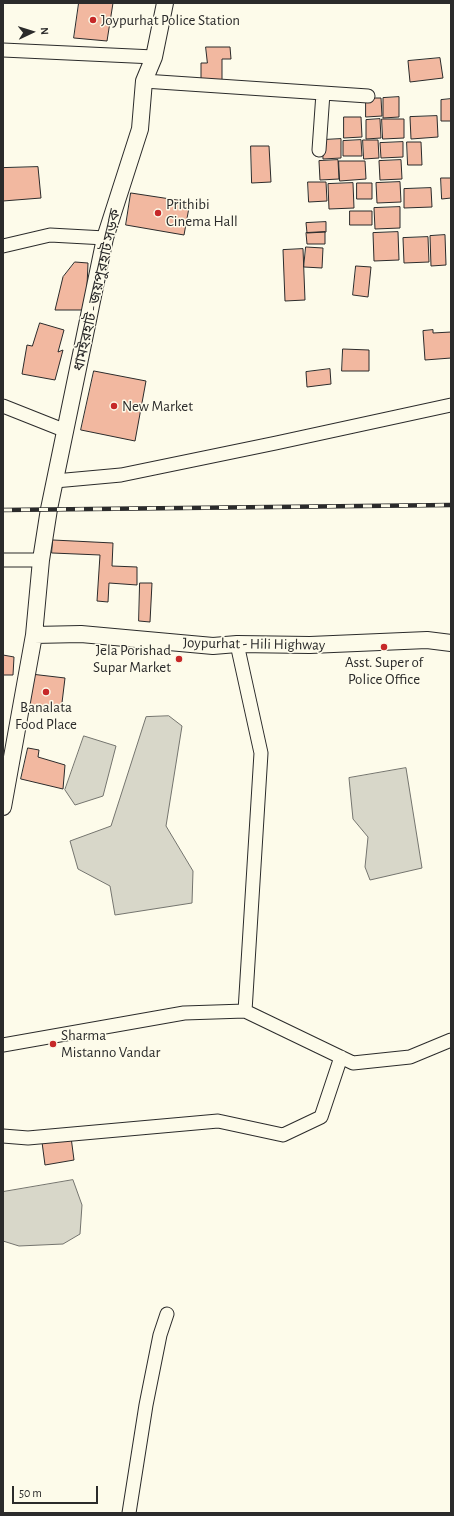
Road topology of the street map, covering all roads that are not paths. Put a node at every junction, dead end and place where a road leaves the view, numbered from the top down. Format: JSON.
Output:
{"nodes":[{"id":1,"x":165,"y":3,"type":"edge"},
{"id":2,"x":3,"y":50,"type":"edge"},
{"id":3,"x":154,"y":57,"type":"junction"},
{"id":4,"x":144,"y":81,"type":"junction"},
{"id":5,"x":322,"y":93,"type":"junction"},
{"id":6,"x":368,"y":96,"type":"dead end"},
{"id":7,"x":319,"y":150,"type":"dead end"},
{"id":8,"x":105,"y":238,"type":"junction"},
{"id":9,"x":3,"y":246,"type":"edge"},
{"id":10,"x":451,"y":405,"type":"edge"},
{"id":11,"x":3,"y":406,"type":"edge"},
{"id":12,"x":66,"y":430,"type":"junction"},
{"id":13,"x":55,"y":481,"type":"junction"},
{"id":14,"x":3,"y":560,"type":"edge"},
{"id":15,"x":41,"y":560,"type":"junction"},
{"id":16,"x":34,"y":635,"type":"junction"},
{"id":17,"x":451,"y":643,"type":"edge"},
{"id":18,"x":237,"y":644,"type":"junction"},
{"id":19,"x":3,"y":807,"type":"edge"},
{"id":20,"x":245,"y":1011,"type":"junction"},
{"id":21,"x":451,"y":1040,"type":"edge"},
{"id":22,"x":3,"y":1045,"type":"edge"},
{"id":23,"x":341,"y":1057,"type":"junction"},
{"id":24,"x":3,"y":1136,"type":"edge"},
{"id":25,"x":167,"y":1314,"type":"dead end"},
{"id":26,"x":129,"y":1513,"type":"edge"}],
"edges":[{"from":1,"to":3,"type":"main road","name":"ধামইরহাট - জয়পুরহাট সড়ক"},
{"from":2,"to":3,"type":"street"},
{"from":3,"to":4,"type":"main road","name":"ধামইরহাট - জয়পুরহাট সড়ক"},
{"from":4,"to":5,"type":"street"},
{"from":4,"to":8,"type":"main road","name":"ধামইরহাট - জয়পুরহাট সড়ক"},
{"from":5,"to":6,"type":"street"},
{"from":5,"to":7,"type":"street"},
{"from":8,"to":9,"type":"street"},
{"from":8,"to":12,"type":"main road","name":"ধামইরহাট - জয়পুরহাট সড়ক"},
{"from":10,"to":13,"type":"street"},
{"from":11,"to":12,"type":"street"},
{"from":12,"to":13,"type":"main road","name":"ধামইরহাট - জয়পুরহাট সড়ক"},
{"from":13,"to":15,"type":"main road","name":"ধামইরহাট - জয়পুরহাট সড়ক"},
{"from":14,"to":15,"type":"street"},
{"from":15,"to":16,"type":"main road","name":"ধামইরহাট - জয়পুরহাট সড়ক"},
{"from":16,"to":18,"type":"main road","name":"Joypurhat - Hili Highway"},
{"from":16,"to":19,"type":"main road","name":"ধামইরহাট - জয়পুরহাট সড়ক"},
{"from":17,"to":18,"type":"main road","name":"Joypurhat - Hili Highway"},
{"from":18,"to":20,"type":"street"},
{"from":20,"to":22,"type":"street"},
{"from":20,"to":23,"type":"street"},
{"from":21,"to":23,"type":"street"},
{"from":23,"to":24,"type":"street"},
{"from":25,"to":26,"type":"street"}]}
